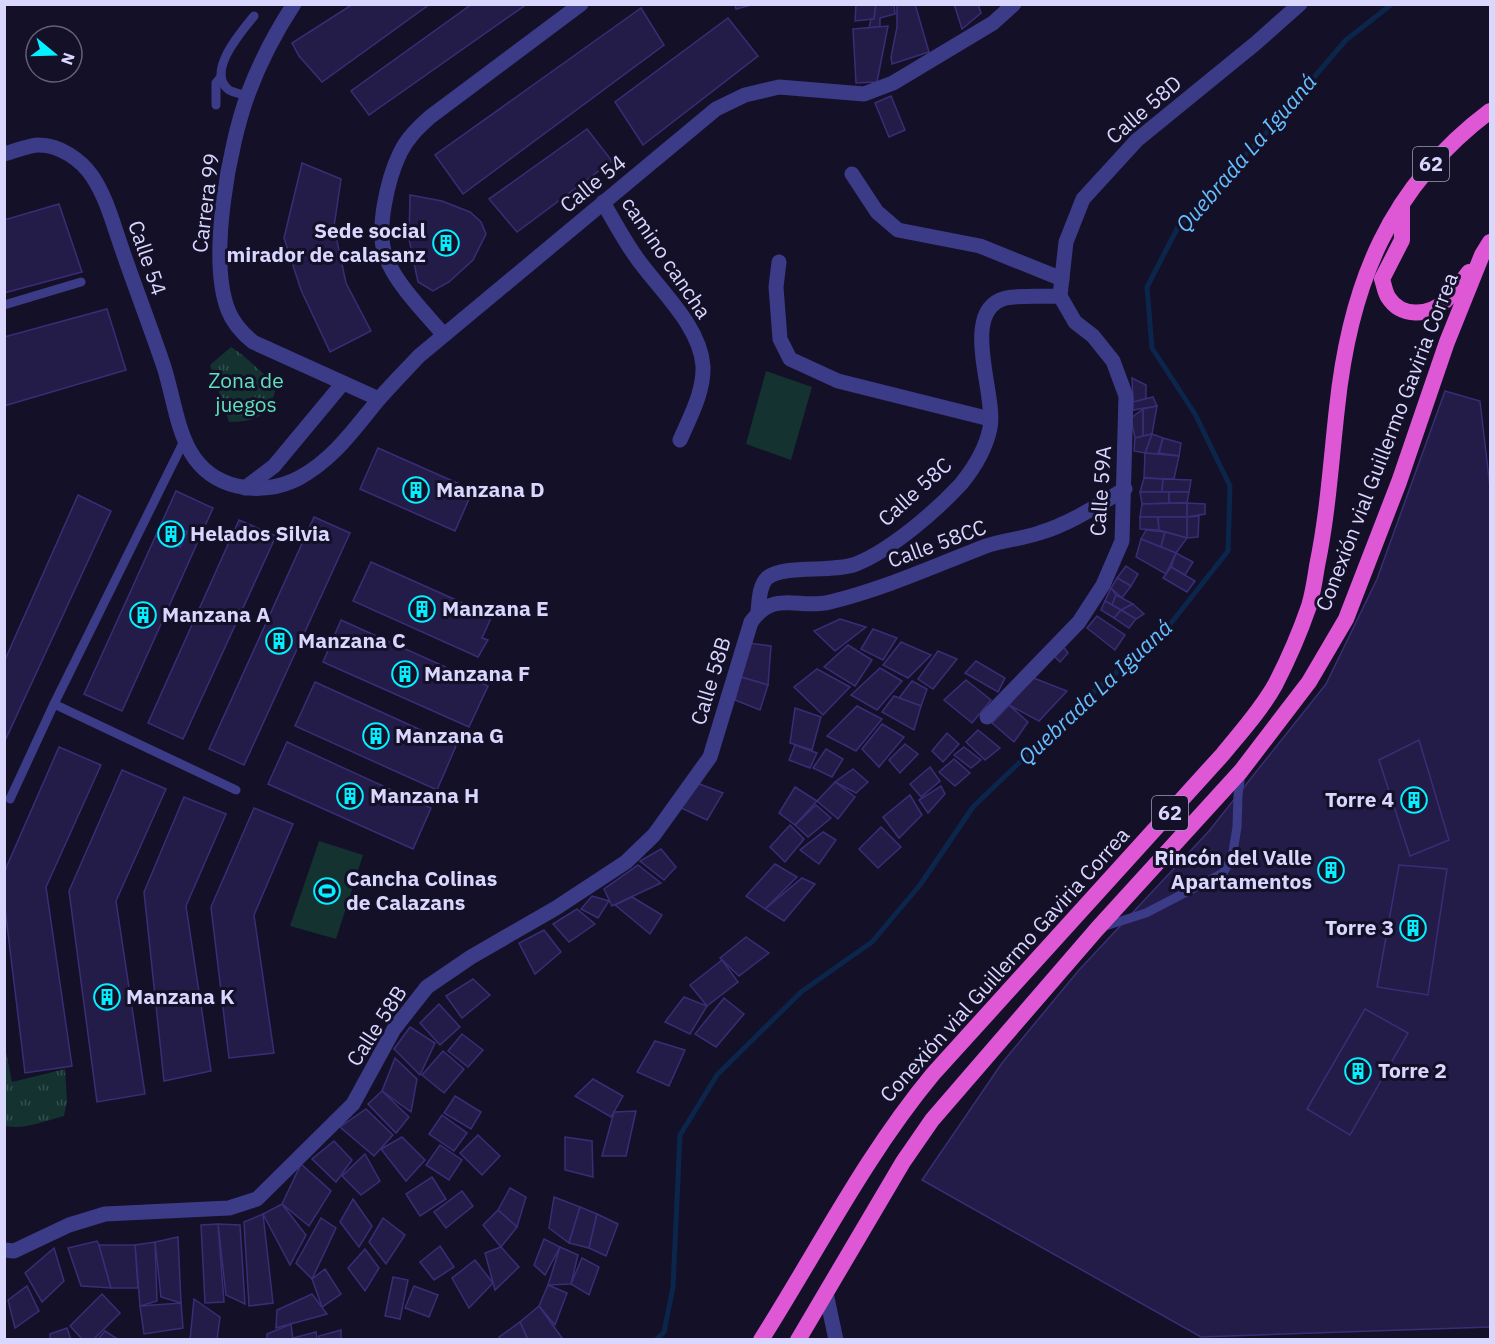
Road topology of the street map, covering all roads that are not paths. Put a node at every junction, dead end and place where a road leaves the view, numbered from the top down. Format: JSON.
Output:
{"nodes":[{"id":1,"x":294,"y":4,"type":"edge"},
{"id":2,"x":581,"y":4,"type":"edge"},
{"id":3,"x":1014,"y":4,"type":"edge"},
{"id":4,"x":1300,"y":4,"type":"edge"},
{"id":5,"x":254,"y":16,"type":"dead end"},
{"id":6,"x":221,"y":77,"type":"junction"},
{"id":7,"x":247,"y":96,"type":"junction"},
{"id":8,"x":216,"y":105,"type":"dead end"},
{"id":9,"x":1491,"y":111,"type":"edge"},
{"id":10,"x":4,"y":154,"type":"edge"},
{"id":11,"x":852,"y":174,"type":"dead end"},
{"id":12,"x":603,"y":202,"type":"junction"},
{"id":13,"x":1402,"y":202,"type":"junction"},
{"id":14,"x":1486,"y":249,"type":"edge"},
{"id":15,"x":779,"y":262,"type":"dead end"},
{"id":16,"x":1062,"y":279,"type":"junction"},
{"id":17,"x":81,"y":282,"type":"dead end"},
{"id":18,"x":1060,"y":296,"type":"junction"},
{"id":19,"x":4,"y":305,"type":"edge"},
{"id":20,"x":444,"y":335,"type":"junction"},
{"id":21,"x":343,"y":383,"type":"junction"},
{"id":22,"x":379,"y":399,"type":"junction"},
{"id":23,"x":990,"y":418,"type":"junction"},
{"id":24,"x":680,"y":440,"type":"dead end"},
{"id":25,"x":184,"y":441,"type":"junction"},
{"id":26,"x":245,"y":488,"type":"junction"},
{"id":27,"x":1125,"y":489,"type":"junction"},
{"id":28,"x":758,"y":612,"type":"junction"},
{"id":29,"x":54,"y":704,"type":"junction"},
{"id":30,"x":987,"y":717,"type":"dead end"},
{"id":31,"x":1241,"y":771,"type":"junction"},
{"id":32,"x":236,"y":790,"type":"dead end"},
{"id":33,"x":10,"y":799,"type":"dead end"},
{"id":34,"x":1096,"y":929,"type":"junction"},
{"id":35,"x":4,"y":1250,"type":"edge"},
{"id":36,"x":826,"y":1293,"type":"junction"},
{"id":37,"x":761,"y":1340,"type":"edge"},
{"id":38,"x":798,"y":1340,"type":"edge"},
{"id":39,"x":836,"y":1340,"type":"edge"}],
"edges":[{"from":1,"to":7,"type":"street","name":"Carrera 99"},
{"from":2,"to":20,"type":"street"},
{"from":3,"to":12,"type":"street","name":"Calle 54"},
{"from":4,"to":16,"type":"street","name":"Calle 58D"},
{"from":5,"to":6,"type":"lane"},
{"from":6,"to":7,"type":"lane"},
{"from":6,"to":8,"type":"lane"},
{"from":7,"to":21,"type":"street","name":"Carrera 99"},
{"from":9,"to":13,"type":"highway","name":"Conexión vial Guillermo Gaviria Correa","number":"62"},
{"from":10,"to":25,"type":"street","name":"Calle 54"},
{"from":11,"to":16,"type":"street"},
{"from":12,"to":20,"type":"street","name":"Calle 54"},
{"from":12,"to":24,"type":"street","name":"camino cancha"},
{"from":13,"to":14,"type":"highway"},
{"from":13,"to":37,"type":"highway","name":"Conexión vial Guillermo Gaviria Correa","number":"62"},
{"from":14,"to":31,"type":"highway","name":"Conexión vial Guillermo Gaviria Correa","number":"62"},
{"from":15,"to":23,"type":"street"},
{"from":16,"to":18,"type":"street"},
{"from":17,"to":19,"type":"lane"},
{"from":18,"to":23,"type":"street","name":"Calle 58C"},
{"from":18,"to":27,"type":"street","name":"Calle 59A"},
{"from":20,"to":22,"type":"street","name":"Calle 54"},
{"from":21,"to":22,"type":"street","name":"Carrera 99"},
{"from":21,"to":26,"type":"street"},
{"from":22,"to":26,"type":"street","name":"Calle 54"},
{"from":23,"to":28,"type":"street","name":"Calle 58C"},
{"from":25,"to":26,"type":"street","name":"Calle 54"},
{"from":25,"to":29,"type":"lane"},
{"from":27,"to":28,"type":"street","name":"Calle 58CC"},
{"from":27,"to":30,"type":"street","name":"Calle 59A"},
{"from":28,"to":35,"type":"street","name":"Calle 58B"},
{"from":29,"to":32,"type":"lane"},
{"from":29,"to":33,"type":"lane"},
{"from":31,"to":34,"type":"highway","name":"Conexión vial Guillermo Gaviria Correa","number":"62"},
{"from":31,"to":34,"type":"lane"},
{"from":34,"to":36,"type":"highway","name":"Conexión vial Guillermo Gaviria Correa","number":"62"},
{"from":36,"to":38,"type":"highway","name":"Conexión vial Guillermo Gaviria Correa","number":"62"},
{"from":36,"to":39,"type":"street"}]}
